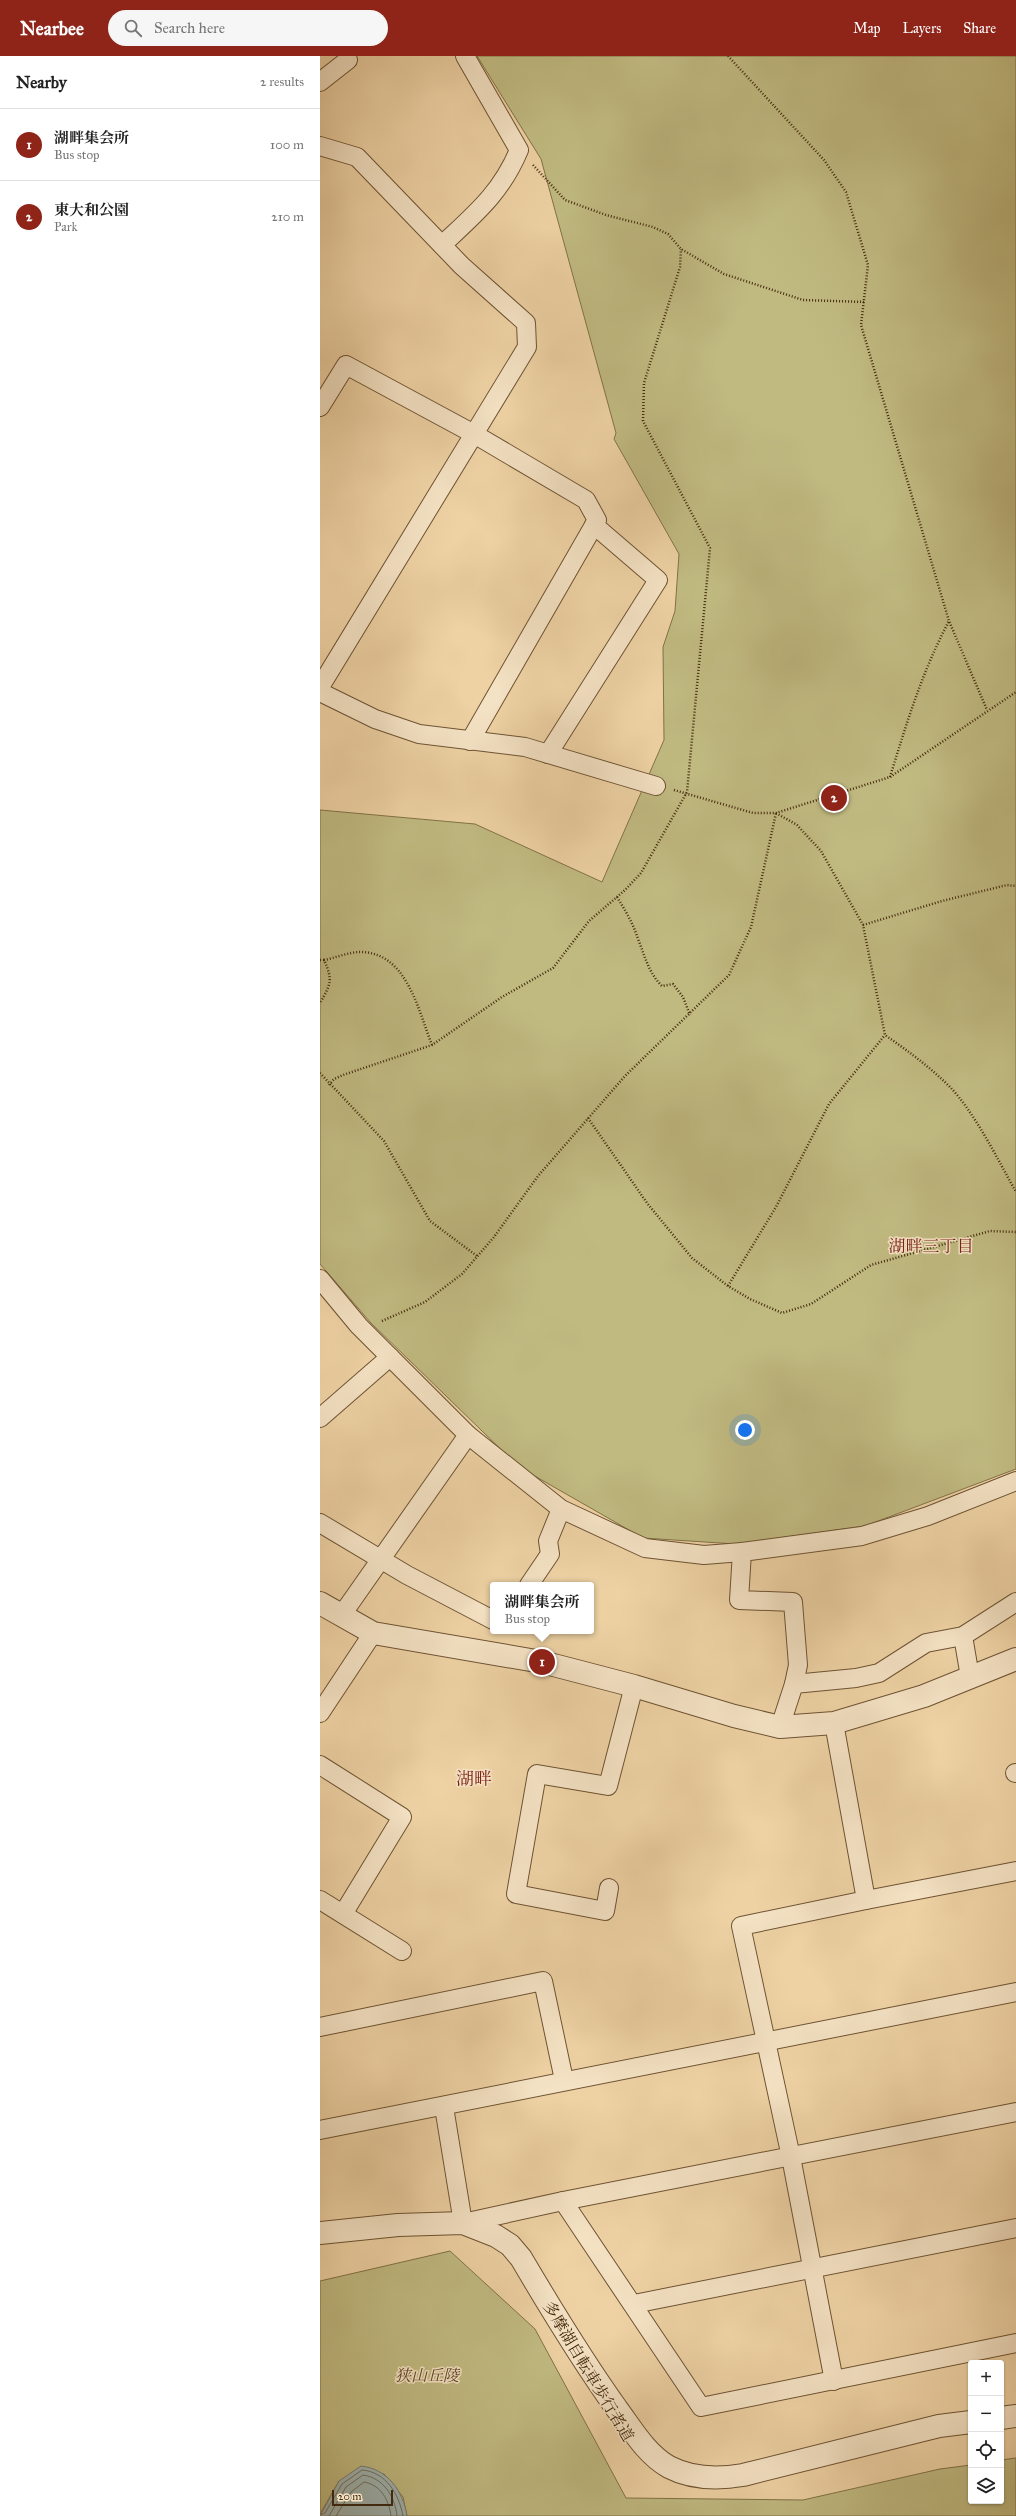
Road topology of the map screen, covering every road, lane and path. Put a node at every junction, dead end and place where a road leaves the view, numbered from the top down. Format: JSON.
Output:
{"nodes":[{"id":1,"x":465,"y":56,"type":"edge"},
{"id":2,"x":728,"y":56,"type":"edge"},
{"id":3,"x":348,"y":60,"type":"dead end"},
{"id":4,"x":320,"y":82,"type":"edge"},
{"id":5,"x":320,"y":146,"type":"edge"},
{"id":6,"x":519,"y":150,"type":"junction"},
{"id":7,"x":442,"y":245,"type":"junction"},
{"id":8,"x":681,"y":250,"type":"junction"},
{"id":9,"x":865,"y":302,"type":"junction"},
{"id":10,"x":320,"y":407,"type":"edge"},
{"id":11,"x":474,"y":434,"type":"junction"},
{"id":12,"x":594,"y":526,"type":"junction"},
{"id":13,"x":949,"y":621,"type":"junction"},
{"id":14,"x":320,"y":687,"type":"edge"},
{"id":15,"x":320,"y":692,"type":"edge"},
{"id":16,"x":1016,"y":692,"type":"edge"},
{"id":17,"x":987,"y":710,"type":"junction"},
{"id":18,"x":470,"y":742,"type":"junction"},
{"id":19,"x":548,"y":754,"type":"junction"},
{"id":20,"x":890,"y":777,"type":"junction"},
{"id":21,"x":656,"y":786,"type":"joint"},
{"id":22,"x":687,"y":792,"type":"junction"},
{"id":23,"x":776,"y":813,"type":"junction"},
{"id":24,"x":1016,"y":886,"type":"edge"},
{"id":25,"x":617,"y":897,"type":"junction"},
{"id":26,"x":863,"y":925,"type":"junction"},
{"id":27,"x":320,"y":960,"type":"edge"},
{"id":28,"x":324,"y":960,"type":"junction"},
{"id":29,"x":320,"y":1002,"type":"edge"},
{"id":30,"x":690,"y":1015,"type":"junction"},
{"id":31,"x":885,"y":1035,"type":"junction"},
{"id":32,"x":432,"y":1045,"type":"junction"},
{"id":33,"x":320,"y":1073,"type":"edge"},
{"id":34,"x":329,"y":1085,"type":"junction"},
{"id":35,"x":588,"y":1118,"type":"junction"},
{"id":36,"x":1016,"y":1192,"type":"edge"},
{"id":37,"x":1016,"y":1232,"type":"edge"},
{"id":38,"x":477,"y":1256,"type":"junction"},
{"id":39,"x":320,"y":1280,"type":"edge"},
{"id":40,"x":728,"y":1286,"type":"junction"},
{"id":41,"x":386,"y":1320,"type":"dead end"},
{"id":42,"x":390,"y":1357,"type":"junction"},
{"id":43,"x":320,"y":1418,"type":"edge"},
{"id":44,"x":468,"y":1435,"type":"junction"},
{"id":45,"x":1016,"y":1481,"type":"edge"},
{"id":46,"x":561,"y":1509,"type":"junction"},
{"id":47,"x":320,"y":1523,"type":"edge"},
{"id":48,"x":742,"y":1552,"type":"junction"},
{"id":49,"x":380,"y":1558,"type":"junction"},
{"id":50,"x":531,"y":1582,"type":"edge"},
{"id":51,"x":1016,"y":1602,"type":"edge"},
{"id":52,"x":320,"y":1603,"type":"edge"},
{"id":53,"x":341,"y":1616,"type":"junction"},
{"id":54,"x":490,"y":1618,"type":"edge"},
{"id":55,"x":373,"y":1633,"type":"junction"},
{"id":56,"x":963,"y":1636,"type":"junction"},
{"id":57,"x":1016,"y":1659,"type":"edge"},
{"id":58,"x":970,"y":1677,"type":"junction"},
{"id":59,"x":794,"y":1684,"type":"junction"},
{"id":60,"x":634,"y":1686,"type":"junction"},
{"id":61,"x":320,"y":1714,"type":"edge"},
{"id":62,"x":834,"y":1722,"type":"junction"},
{"id":63,"x":780,"y":1727,"type":"junction"},
{"id":64,"x":320,"y":1764,"type":"edge"},
{"id":65,"x":1016,"y":1871,"type":"edge"},
{"id":66,"x":609,"y":1888,"type":"dead end"},
{"id":67,"x":320,"y":1900,"type":"edge"},
{"id":68,"x":866,"y":1900,"type":"junction"},
{"id":69,"x":343,"y":1914,"type":"junction"},
{"id":70,"x":402,"y":1951,"type":"dead end"},
{"id":71,"x":1016,"y":1992,"type":"edge"},
{"id":72,"x":320,"y":2027,"type":"edge"},
{"id":73,"x":766,"y":2042,"type":"junction"},
{"id":74,"x":564,"y":2080,"type":"junction"},
{"id":75,"x":444,"y":2107,"type":"junction"},
{"id":76,"x":1016,"y":2112,"type":"edge"},
{"id":77,"x":320,"y":2130,"type":"edge"},
{"id":78,"x":791,"y":2156,"type":"junction"},
{"id":79,"x":563,"y":2200,"type":"junction"},
{"id":80,"x":464,"y":2223,"type":"junction"},
{"id":81,"x":1016,"y":2228,"type":"edge"},
{"id":82,"x":320,"y":2233,"type":"edge"},
{"id":83,"x":812,"y":2268,"type":"junction"},
{"id":84,"x":634,"y":2304,"type":"junction"},
{"id":85,"x":1016,"y":2343,"type":"edge"},
{"id":86,"x":834,"y":2381,"type":"junction"},
{"id":87,"x":1016,"y":2416,"type":"edge"},
{"id":88,"x":1004,"y":2418,"type":"edge"},
{"id":89,"x":968,"y":2422,"type":"edge"}],
"edges":[{"from":1,"to":6,"type":"street"},
{"from":2,"to":9,"type":"path"},
{"from":3,"to":4,"type":"street"},
{"from":5,"to":7,"type":"street"},
{"from":6,"to":7,"type":"street"},
{"from":6,"to":8,"type":"path"},
{"from":7,"to":11,"type":"street"},
{"from":8,"to":9,"type":"path"},
{"from":8,"to":22,"type":"path"},
{"from":9,"to":13,"type":"path"},
{"from":10,"to":11,"type":"street"},
{"from":11,"to":12,"type":"street"},
{"from":11,"to":14,"type":"street"},
{"from":12,"to":18,"type":"street"},
{"from":12,"to":19,"type":"street"},
{"from":13,"to":17,"type":"path"},
{"from":13,"to":20,"type":"path"},
{"from":15,"to":18,"type":"street"},
{"from":16,"to":17,"type":"path"},
{"from":17,"to":20,"type":"path"},
{"from":18,"to":19,"type":"street"},
{"from":19,"to":21,"type":"street"},
{"from":20,"to":23,"type":"path"},
{"from":21,"to":22,"type":"path"},
{"from":22,"to":23,"type":"path"},
{"from":22,"to":25,"type":"path"},
{"from":23,"to":26,"type":"path"},
{"from":23,"to":30,"type":"path"},
{"from":24,"to":26,"type":"path"},
{"from":25,"to":30,"type":"path"},
{"from":25,"to":32,"type":"path"},
{"from":26,"to":31,"type":"path"},
{"from":27,"to":28,"type":"path"},
{"from":28,"to":29,"type":"path"},
{"from":28,"to":32,"type":"path"},
{"from":30,"to":35,"type":"path"},
{"from":31,"to":36,"type":"path"},
{"from":31,"to":40,"type":"path"},
{"from":32,"to":34,"type":"path"},
{"from":33,"to":34,"type":"path"},
{"from":34,"to":38,"type":"path"},
{"from":35,"to":38,"type":"path"},
{"from":35,"to":40,"type":"path"},
{"from":37,"to":40,"type":"path"},
{"from":38,"to":41,"type":"path"},
{"from":39,"to":42,"type":"street"},
{"from":42,"to":43,"type":"street"},
{"from":42,"to":44,"type":"street"},
{"from":44,"to":46,"type":"street"},
{"from":44,"to":49,"type":"street"},
{"from":45,"to":48,"type":"street"},
{"from":46,"to":48,"type":"street"},
{"from":46,"to":50,"type":"street"},
{"from":47,"to":49,"type":"street"},
{"from":48,"to":59,"type":"street"},
{"from":49,"to":53,"type":"street"},
{"from":49,"to":54,"type":"street"},
{"from":51,"to":56,"type":"street"},
{"from":52,"to":53,"type":"street"},
{"from":53,"to":55,"type":"street"},
{"from":55,"to":60,"type":"street"},
{"from":55,"to":61,"type":"street"},
{"from":56,"to":58,"type":"street"},
{"from":56,"to":59,"type":"street"},
{"from":57,"to":58,"type":"street"},
{"from":58,"to":62,"type":"street"},
{"from":59,"to":63,"type":"street"},
{"from":60,"to":63,"type":"street"},
{"from":60,"to":66,"type":"street"},
{"from":62,"to":63,"type":"street"},
{"from":62,"to":68,"type":"street"},
{"from":64,"to":69,"type":"street"},
{"from":65,"to":68,"type":"street"},
{"from":67,"to":69,"type":"street"},
{"from":68,"to":73,"type":"street"},
{"from":69,"to":70,"type":"street"},
{"from":71,"to":73,"type":"street"},
{"from":72,"to":74,"type":"street"},
{"from":73,"to":74,"type":"street"},
{"from":73,"to":78,"type":"street"},
{"from":74,"to":75,"type":"street"},
{"from":75,"to":77,"type":"street"},
{"from":75,"to":80,"type":"street"},
{"from":76,"to":78,"type":"street"},
{"from":78,"to":79,"type":"street"},
{"from":78,"to":83,"type":"street"},
{"from":79,"to":80,"type":"street"},
{"from":79,"to":84,"type":"street"},
{"from":80,"to":82,"type":"street"},
{"from":80,"to":89,"type":"street"},
{"from":81,"to":83,"type":"street"},
{"from":83,"to":84,"type":"street"},
{"from":83,"to":86,"type":"street"},
{"from":84,"to":86,"type":"street"},
{"from":85,"to":86,"type":"street"},
{"from":87,"to":88,"type":"street"}]}
